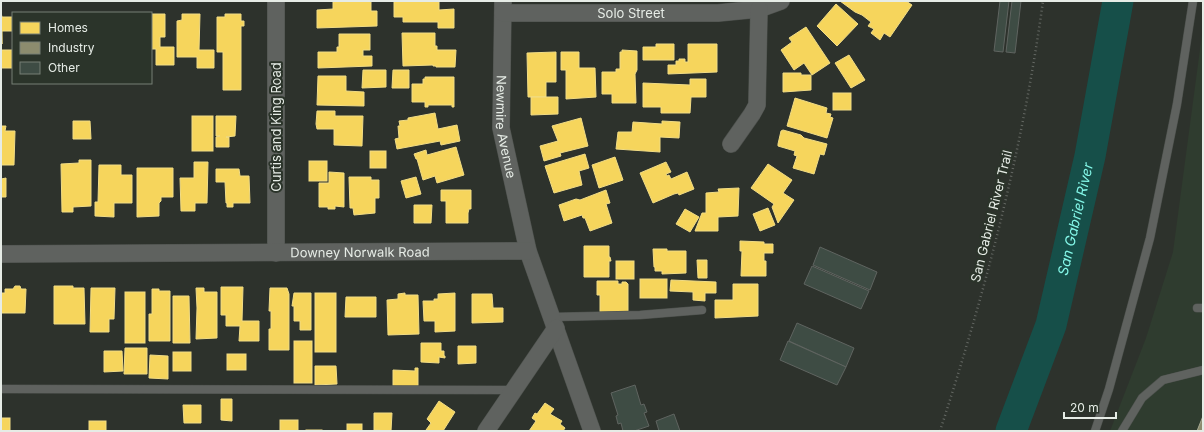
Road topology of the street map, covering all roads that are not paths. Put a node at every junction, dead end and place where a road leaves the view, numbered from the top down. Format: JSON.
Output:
{"nodes":[{"id":1,"x":276,"y":1,"type":"edge"},
{"id":2,"x":781,"y":1,"type":"edge"},
{"id":3,"x":1193,"y":1,"type":"edge"},
{"id":4,"x":503,"y":7,"type":"edge"},
{"id":5,"x":759,"y":9,"type":"junction"},
{"id":6,"x":731,"y":144,"type":"dead end"},
{"id":7,"x":528,"y":251,"type":"junction"},
{"id":8,"x":276,"y":253,"type":"junction"},
{"id":9,"x":1,"y":254,"type":"edge"},
{"id":10,"x":702,"y":310,"type":"dead end"},
{"id":11,"x":554,"y":322,"type":"junction"},
{"id":12,"x":1203,"y":370,"type":"edge"},
{"id":13,"x":1,"y":389,"type":"edge"},
{"id":14,"x":514,"y":390,"type":"junction"},
{"id":15,"x":486,"y":431,"type":"edge"},
{"id":16,"x":592,"y":431,"type":"edge"},
{"id":17,"x":1095,"y":431,"type":"edge"},
{"id":18,"x":1122,"y":431,"type":"edge"}],
"edges":[{"from":1,"to":8,"type":"street","name":"Curtis and King Road"},
{"from":2,"to":5,"type":"street","name":"Solo Street"},
{"from":3,"to":17,"type":"lane"},
{"from":4,"to":5,"type":"street","name":"Solo Street"},
{"from":4,"to":7,"type":"street","name":"Newmire Avenue"},
{"from":5,"to":6,"type":"street"},
{"from":7,"to":8,"type":"street","name":"Downey Norwalk Road"},
{"from":7,"to":11,"type":"street"},
{"from":8,"to":9,"type":"street","name":"Downey Norwalk Road"},
{"from":10,"to":11,"type":"lane"},
{"from":11,"to":14,"type":"street"},
{"from":11,"to":16,"type":"street"},
{"from":12,"to":18,"type":"lane"},
{"from":13,"to":14,"type":"lane"},
{"from":14,"to":15,"type":"street"}]}
